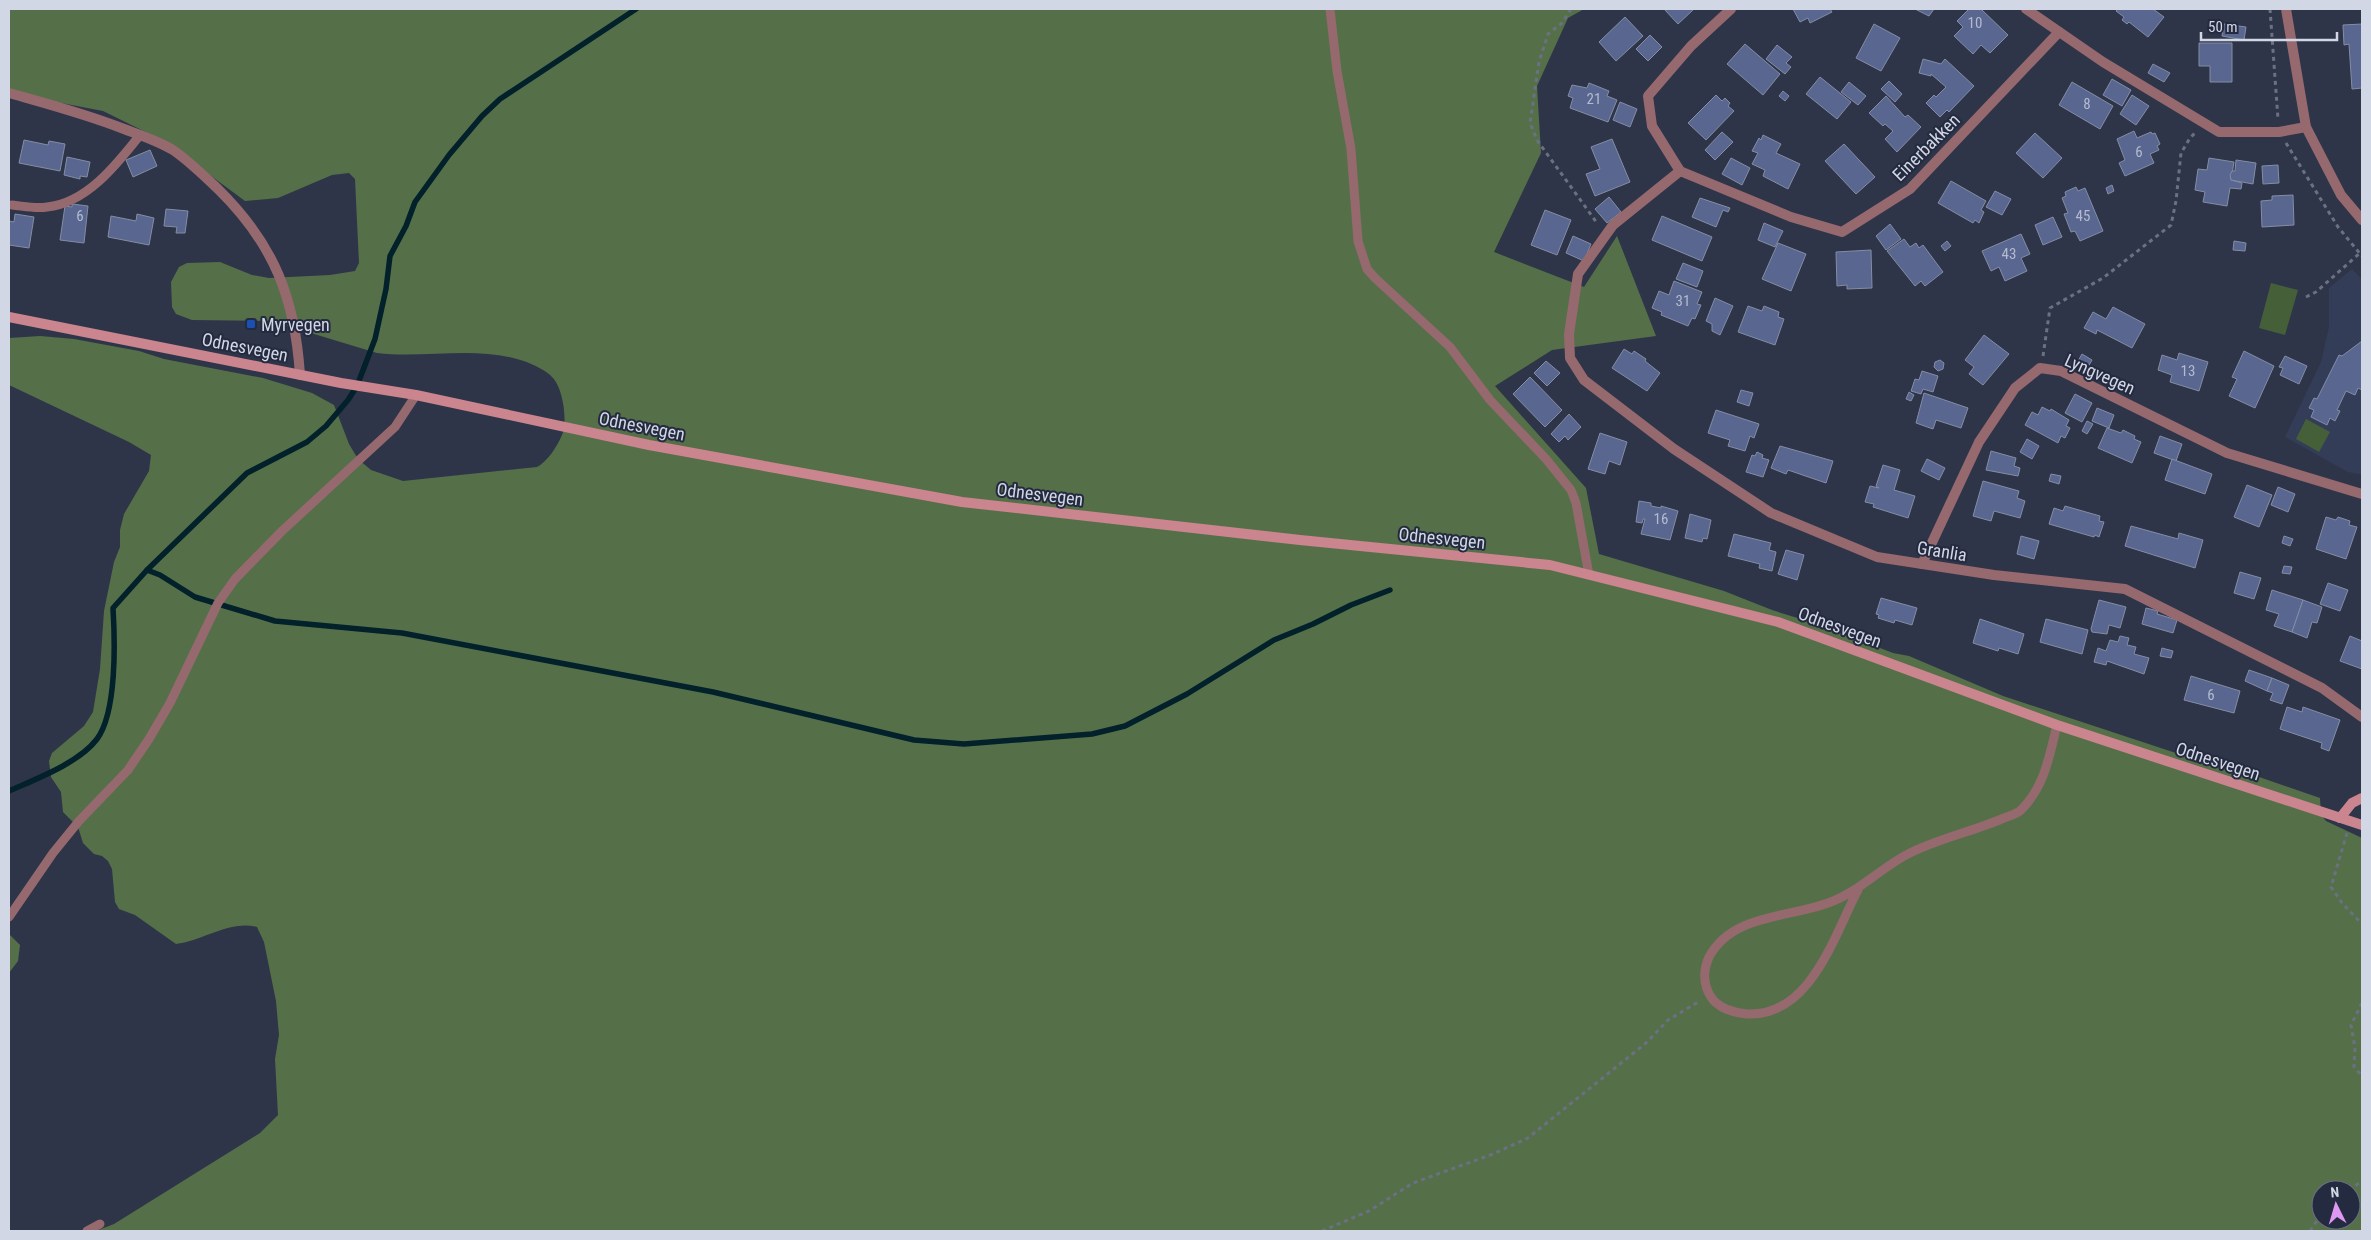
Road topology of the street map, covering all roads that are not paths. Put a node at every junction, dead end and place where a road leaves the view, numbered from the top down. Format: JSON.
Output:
{"nodes":[{"id":1,"x":1330,"y":9,"type":"edge"},
{"id":2,"x":1731,"y":9,"type":"edge"},
{"id":3,"x":2026,"y":9,"type":"edge"},
{"id":4,"x":2286,"y":9,"type":"edge"},
{"id":5,"x":2059,"y":32,"type":"junction"},
{"id":6,"x":9,"y":93,"type":"edge"},
{"id":7,"x":2306,"y":127,"type":"junction"},
{"id":8,"x":140,"y":134,"type":"junction"},
{"id":9,"x":1680,"y":171,"type":"junction"},
{"id":10,"x":12,"y":205,"type":"dead end"},
{"id":11,"x":2362,"y":220,"type":"edge"},
{"id":12,"x":9,"y":317,"type":"edge"},
{"id":13,"x":300,"y":375,"type":"junction"},
{"id":14,"x":416,"y":395,"type":"junction"},
{"id":15,"x":2362,"y":494,"type":"edge"},
{"id":16,"x":1922,"y":564,"type":"junction"},
{"id":17,"x":1589,"y":575,"type":"junction"},
{"id":18,"x":2362,"y":717,"type":"edge"},
{"id":19,"x":2057,"y":725,"type":"junction"},
{"id":20,"x":2362,"y":798,"type":"edge"},
{"id":21,"x":2352,"y":803,"type":"junction"},
{"id":22,"x":2362,"y":806,"type":"edge"},
{"id":23,"x":2344,"y":819,"type":"junction"},
{"id":24,"x":2362,"y":825,"type":"edge"},
{"id":25,"x":1858,"y":890,"type":"junction"},
{"id":26,"x":9,"y":917,"type":"edge"},
{"id":27,"x":100,"y":1224,"type":"dead end"},
{"id":28,"x":86,"y":1231,"type":"edge"}],
"edges":[{"from":1,"to":17,"type":"lane"},
{"from":2,"to":9,"type":"street"},
{"from":3,"to":5,"type":"street"},
{"from":4,"to":7,"type":"street"},
{"from":5,"to":7,"type":"street"},
{"from":5,"to":9,"type":"street","name":"Einerbakken"},
{"from":6,"to":8,"type":"street"},
{"from":7,"to":11,"type":"street"},
{"from":8,"to":10,"type":"lane"},
{"from":8,"to":13,"type":"street"},
{"from":9,"to":16,"type":"street","name":"Granlia"},
{"from":12,"to":13,"type":"main road","name":"Odnesvegen"},
{"from":13,"to":14,"type":"main road","name":"Odnesvegen"},
{"from":14,"to":17,"type":"main road","name":"Odnesvegen"},
{"from":14,"to":26,"type":"lane"},
{"from":15,"to":16,"type":"street","name":"Lyngvegen"},
{"from":16,"to":18,"type":"street","name":"Granlia"},
{"from":17,"to":19,"type":"main road","name":"Odnesvegen"},
{"from":19,"to":23,"type":"main road","name":"Odnesvegen"},
{"from":19,"to":25,"type":"lane"},
{"from":20,"to":21,"type":"main road"},
{"from":21,"to":22,"type":"lane"},
{"from":21,"to":23,"type":"main road"},
{"from":23,"to":24,"type":"main road","name":"Odnesvegen"},
{"from":25,"to":25,"type":"lane"},
{"from":27,"to":28,"type":"lane"}]}
